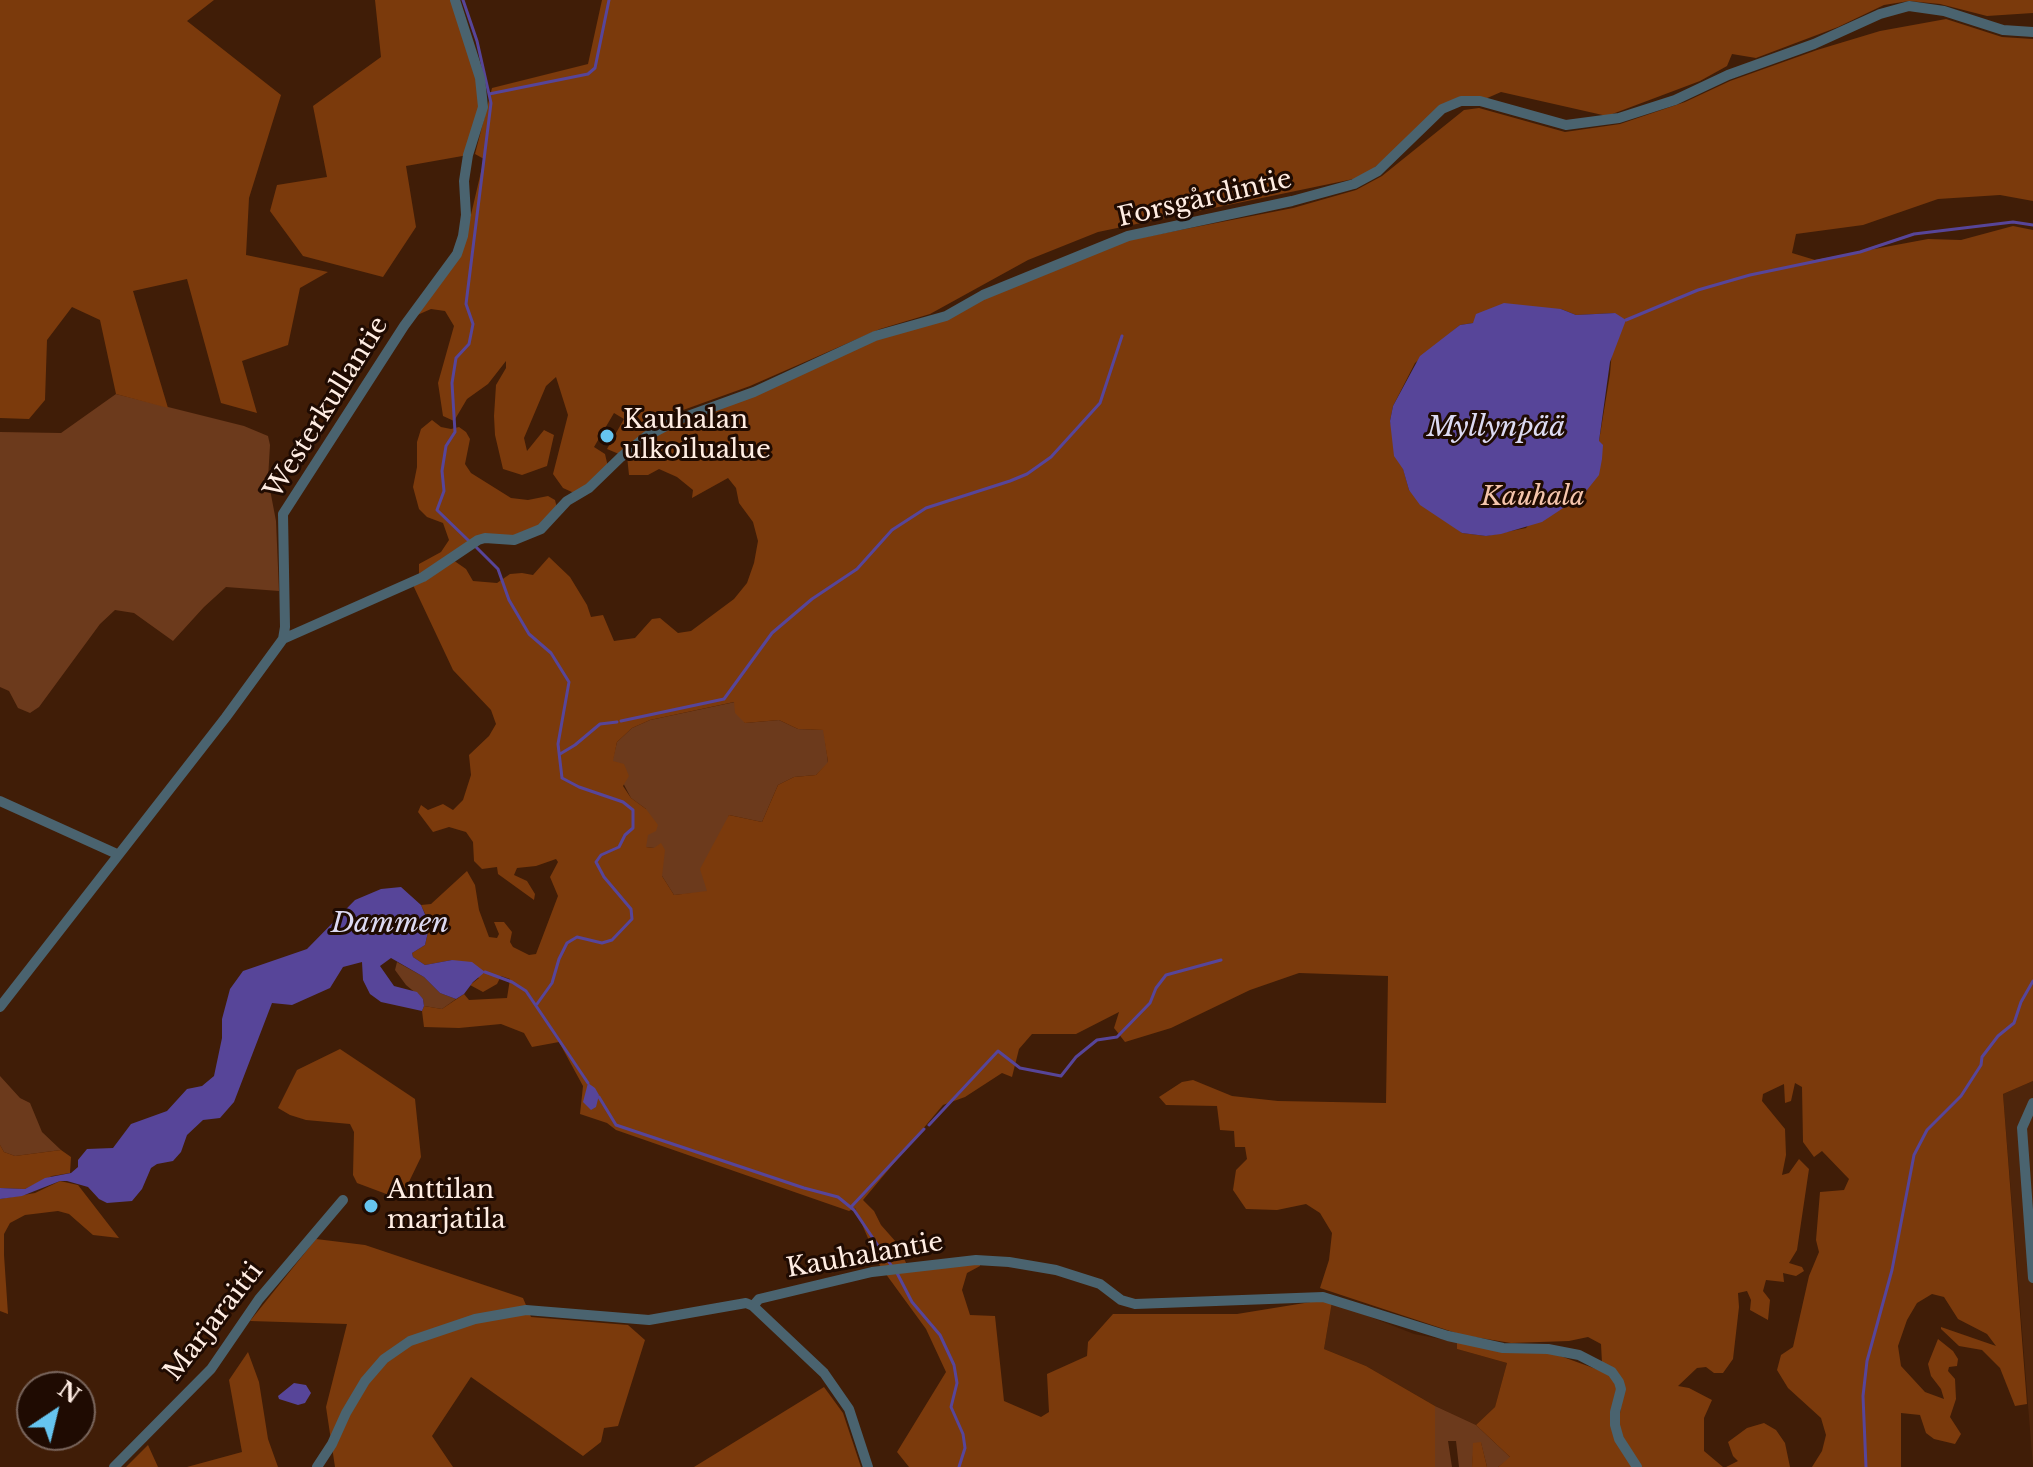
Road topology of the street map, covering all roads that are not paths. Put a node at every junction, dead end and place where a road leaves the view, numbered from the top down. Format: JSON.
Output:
{"nodes":[{"id":1,"x":455,"y":0,"type":"edge"},
{"id":2,"x":2033,"y":32,"type":"edge"},
{"id":3,"x":283,"y":639,"type":"junction"},
{"id":4,"x":0,"y":801,"type":"edge"},
{"id":5,"x":117,"y":854,"type":"junction"},
{"id":6,"x":0,"y":1007,"type":"edge"},
{"id":7,"x":2033,"y":1103,"type":"edge"},
{"id":8,"x":343,"y":1200,"type":"dead end"},
{"id":9,"x":2033,"y":1278,"type":"edge"},
{"id":10,"x":753,"y":1306,"type":"junction"},
{"id":11,"x":114,"y":1467,"type":"edge"},
{"id":12,"x":317,"y":1467,"type":"edge"},
{"id":13,"x":868,"y":1467,"type":"edge"},
{"id":14,"x":1637,"y":1467,"type":"edge"}],
"edges":[{"from":1,"to":3,"type":"street","name":"Westerkullantie"},
{"from":2,"to":3,"type":"street","name":"Forsgårdintie"},
{"from":3,"to":5,"type":"street"},
{"from":4,"to":5,"type":"street"},
{"from":5,"to":6,"type":"street"},
{"from":7,"to":9,"type":"street"},
{"from":8,"to":11,"type":"street","name":"Marjaraitti"},
{"from":10,"to":12,"type":"street","name":"Kauhalantie"},
{"from":10,"to":13,"type":"street"},
{"from":10,"to":14,"type":"street","name":"Kauhalantie"}]}
